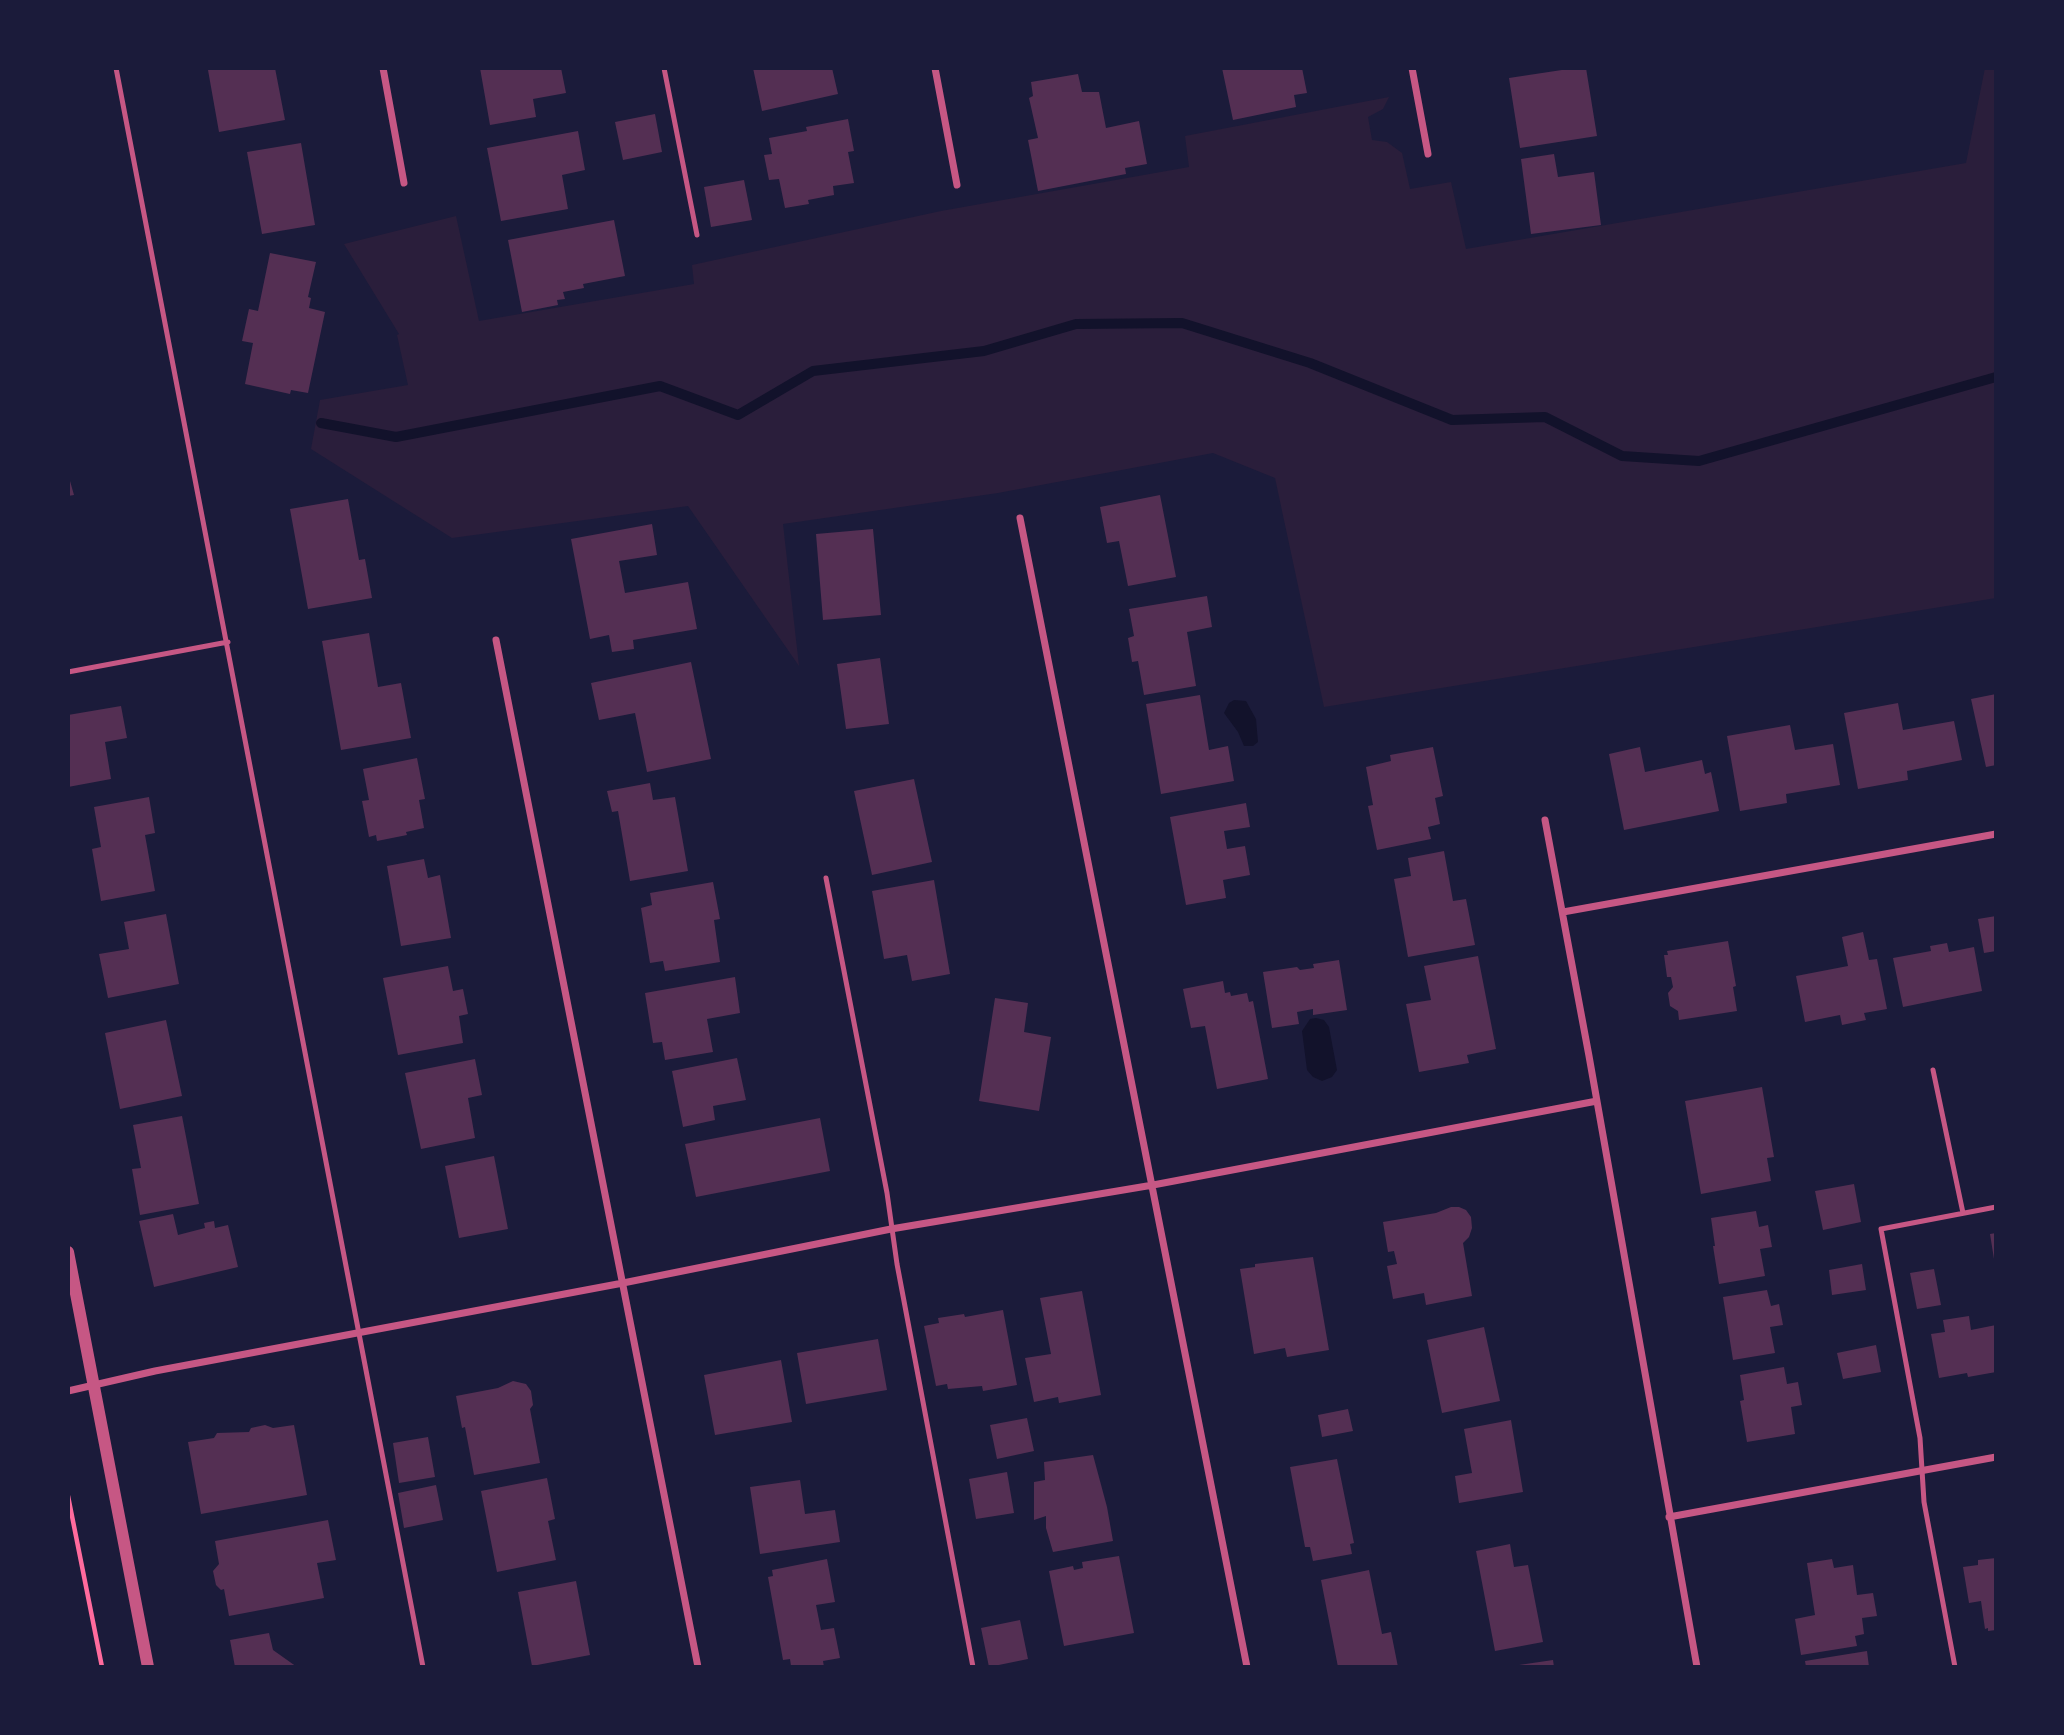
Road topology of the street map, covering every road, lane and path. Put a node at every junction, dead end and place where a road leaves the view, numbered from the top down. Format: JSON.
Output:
{"nodes":[{"id":1,"x":116,"y":68,"type":"edge"},
{"id":2,"x":383,"y":68,"type":"edge"},
{"id":3,"x":664,"y":68,"type":"edge"},
{"id":4,"x":935,"y":68,"type":"edge"},
{"id":5,"x":1412,"y":68,"type":"edge"},
{"id":6,"x":1428,"y":154,"type":"dead end"},
{"id":7,"x":404,"y":183,"type":"dead end"},
{"id":8,"x":957,"y":185,"type":"dead end"},
{"id":9,"x":696,"y":235,"type":"dead end"},
{"id":10,"x":1020,"y":517,"type":"dead end"},
{"id":11,"x":496,"y":640,"type":"dead end"},
{"id":12,"x":228,"y":642,"type":"junction"},
{"id":13,"x":68,"y":672,"type":"edge"},
{"id":14,"x":1545,"y":820,"type":"dead end"},
{"id":15,"x":1996,"y":834,"type":"edge"},
{"id":16,"x":826,"y":878,"type":"dead end"},
{"id":17,"x":1563,"y":912,"type":"junction"},
{"id":18,"x":1933,"y":1070,"type":"dead end"},
{"id":19,"x":1597,"y":1101,"type":"junction"},
{"id":20,"x":1153,"y":1185,"type":"junction"},
{"id":21,"x":1996,"y":1207,"type":"edge"},
{"id":22,"x":1963,"y":1213,"type":"junction"},
{"id":23,"x":891,"y":1228,"type":"junction"},
{"id":24,"x":68,"y":1252,"type":"edge"},
{"id":25,"x":623,"y":1283,"type":"junction"},
{"id":26,"x":358,"y":1333,"type":"junction"},
{"id":27,"x":94,"y":1385,"type":"junction"},
{"id":28,"x":68,"y":1391,"type":"edge"},
{"id":29,"x":1996,"y":1457,"type":"edge"},
{"id":30,"x":1922,"y":1471,"type":"junction"},
{"id":31,"x":68,"y":1496,"type":"edge"},
{"id":32,"x":1669,"y":1517,"type":"junction"},
{"id":33,"x":102,"y":1667,"type":"edge"},
{"id":34,"x":148,"y":1667,"type":"edge"},
{"id":35,"x":423,"y":1667,"type":"edge"},
{"id":36,"x":698,"y":1667,"type":"edge"},
{"id":37,"x":973,"y":1667,"type":"edge"},
{"id":38,"x":1247,"y":1667,"type":"edge"},
{"id":39,"x":1697,"y":1667,"type":"edge"},
{"id":40,"x":1955,"y":1667,"type":"edge"}],
"edges":[{"from":1,"to":12,"type":"lane"},
{"from":2,"to":7,"type":"street"},
{"from":3,"to":9,"type":"lane"},
{"from":4,"to":8,"type":"street"},
{"from":5,"to":6,"type":"street"},
{"from":10,"to":20,"type":"street"},
{"from":11,"to":25,"type":"street"},
{"from":12,"to":13,"type":"lane"},
{"from":12,"to":26,"type":"lane"},
{"from":14,"to":17,"type":"street"},
{"from":15,"to":17,"type":"street"},
{"from":16,"to":23,"type":"lane"},
{"from":17,"to":19,"type":"street"},
{"from":18,"to":22,"type":"lane"},
{"from":19,"to":20,"type":"street"},
{"from":19,"to":32,"type":"street"},
{"from":20,"to":23,"type":"street"},
{"from":20,"to":38,"type":"street"},
{"from":21,"to":22,"type":"lane"},
{"from":22,"to":30,"type":"lane"},
{"from":23,"to":25,"type":"street"},
{"from":23,"to":37,"type":"lane"},
{"from":24,"to":27,"type":"street"},
{"from":25,"to":26,"type":"street"},
{"from":25,"to":36,"type":"street"},
{"from":26,"to":27,"type":"street"},
{"from":26,"to":35,"type":"lane"},
{"from":27,"to":28,"type":"street"},
{"from":27,"to":34,"type":"street"},
{"from":29,"to":30,"type":"street"},
{"from":30,"to":32,"type":"street"},
{"from":30,"to":40,"type":"lane"},
{"from":31,"to":33,"type":"path"},
{"from":32,"to":39,"type":"street"}]}
